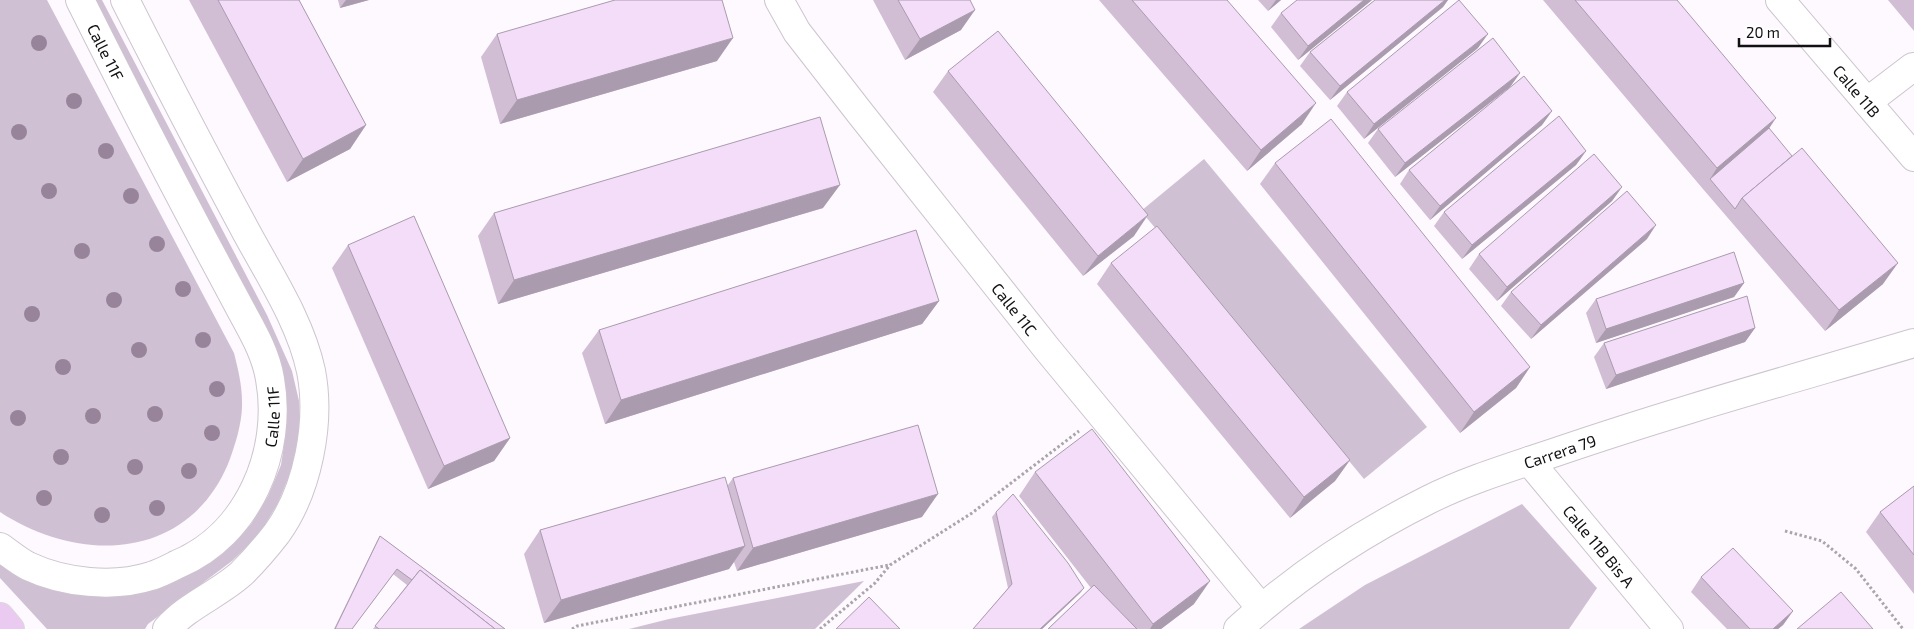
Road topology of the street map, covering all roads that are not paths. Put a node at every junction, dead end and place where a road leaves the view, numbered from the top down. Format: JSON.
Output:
{"nodes":[{"id":1,"x":80,"y":0,"type":"edge"},
{"id":2,"x":125,"y":0,"type":"edge"},
{"id":3,"x":779,"y":0,"type":"edge"},
{"id":4,"x":1780,"y":0,"type":"edge"},
{"id":5,"x":1913,"y":66,"type":"edge"},
{"id":6,"x":1867,"y":102,"type":"junction"},
{"id":7,"x":1914,"y":158,"type":"edge"},
{"id":8,"x":1914,"y":343,"type":"edge"},
{"id":9,"x":1529,"y":461,"type":"junction"},
{"id":10,"x":0,"y":548,"type":"edge"},
{"id":11,"x":1261,"y":608,"type":"junction"},
{"id":12,"x":0,"y":618,"type":"edge"},
{"id":13,"x":10,"y":629,"type":"edge"},
{"id":14,"x":166,"y":629,"type":"edge"},
{"id":15,"x":1238,"y":629,"type":"edge"},
{"id":16,"x":1670,"y":629,"type":"edge"}],
"edges":[{"from":1,"to":10,"type":"street","name":"Calle 11F"},
{"from":2,"to":14,"type":"street"},
{"from":3,"to":11,"type":"street","name":"Calle 11C"},
{"from":4,"to":6,"type":"street","name":"Calle 11B"},
{"from":5,"to":6,"type":"street"},
{"from":6,"to":7,"type":"street","name":"Calle 11B"},
{"from":8,"to":9,"type":"street","name":"Carrera 79"},
{"from":9,"to":11,"type":"street","name":"Carrera 79"},
{"from":9,"to":16,"type":"street","name":"Calle 11B Bis A"},
{"from":11,"to":15,"type":"street","name":"Carrera 79"},
{"from":12,"to":13,"type":"main road"}]}
